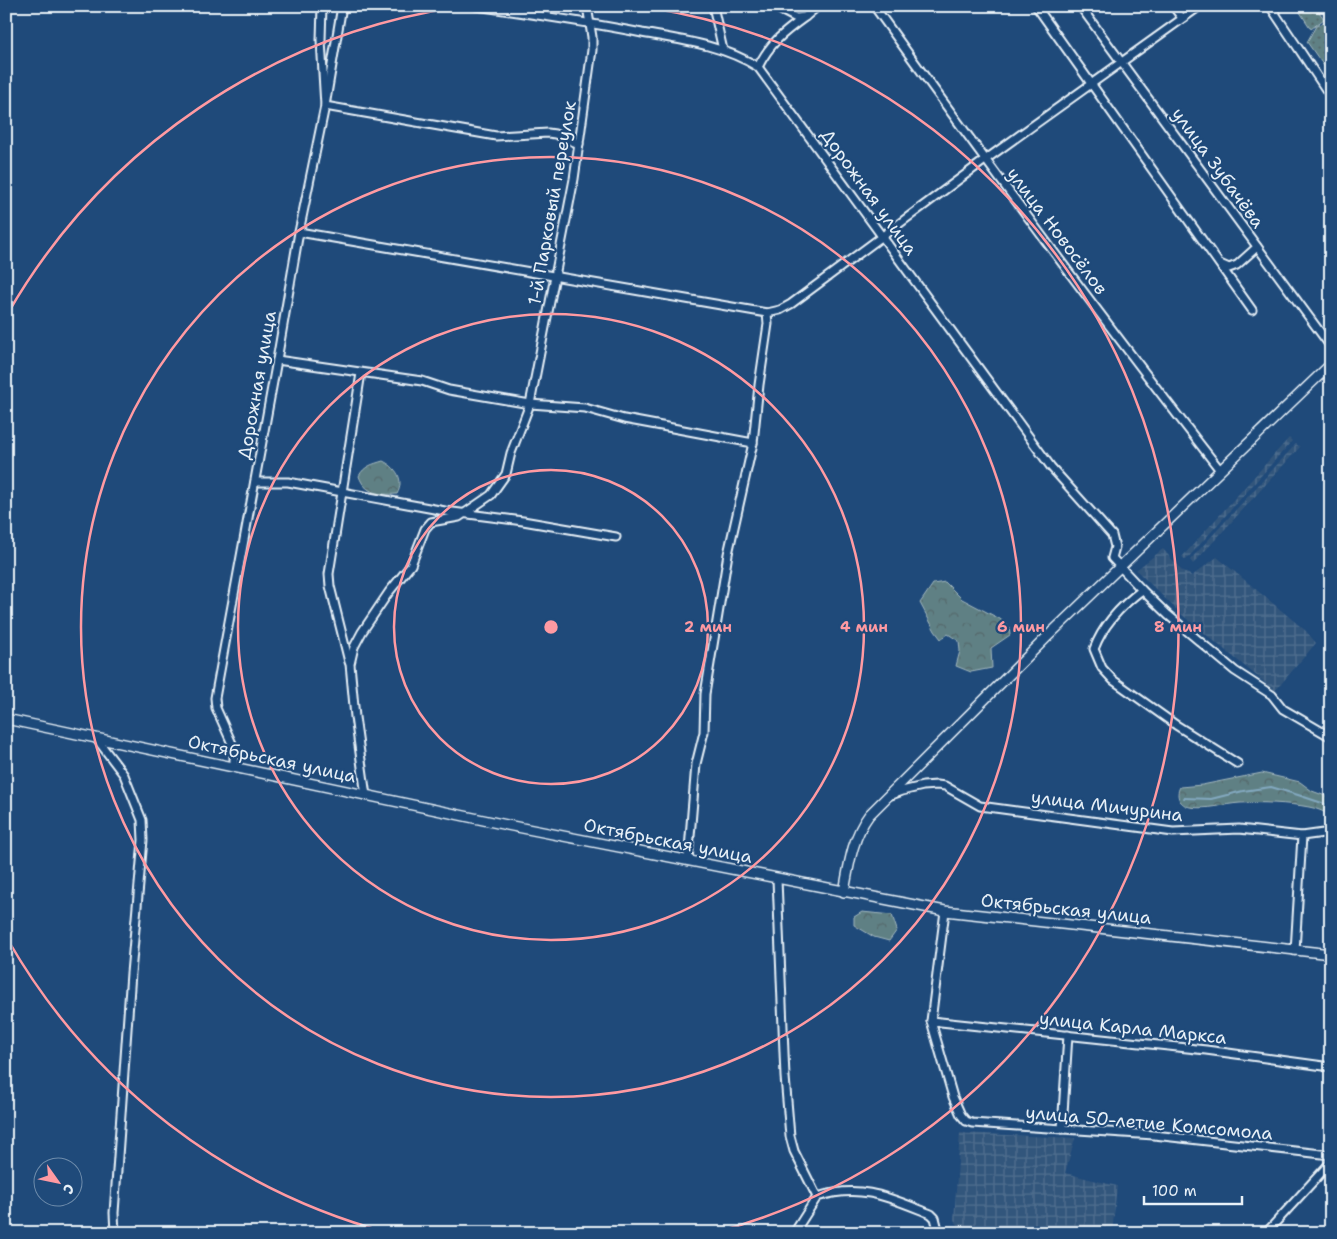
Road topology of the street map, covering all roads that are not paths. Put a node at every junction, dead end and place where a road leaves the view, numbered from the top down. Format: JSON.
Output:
{"nodes":[{"id":1,"x":322,"y":6,"type":"edge"},
{"id":2,"x":342,"y":6,"type":"edge"},
{"id":3,"x":476,"y":6,"type":"edge"},
{"id":4,"x":587,"y":6,"type":"edge"},
{"id":5,"x":713,"y":6,"type":"edge"},
{"id":6,"x":773,"y":6,"type":"edge"},
{"id":7,"x":818,"y":6,"type":"edge"},
{"id":8,"x":874,"y":6,"type":"edge"},
{"id":9,"x":1036,"y":6,"type":"edge"},
{"id":10,"x":1080,"y":6,"type":"edge"},
{"id":11,"x":1173,"y":6,"type":"edge"},
{"id":12,"x":1200,"y":6,"type":"edge"},
{"id":13,"x":1270,"y":6,"type":"edge"},
{"id":14,"x":805,"y":17,"type":"junction"},
{"id":15,"x":1182,"y":18,"type":"junction"},
{"id":16,"x":590,"y":23,"type":"junction"},
{"id":17,"x":723,"y":50,"type":"junction"},
{"id":18,"x":1122,"y":62,"type":"junction"},
{"id":19,"x":758,"y":67,"type":"junction"},
{"id":20,"x":1091,"y":83,"type":"junction"},
{"id":21,"x":1331,"y":97,"type":"edge"},
{"id":22,"x":325,"y":106,"type":"junction"},
{"id":23,"x":578,"y":144,"type":"junction"},
{"id":24,"x":985,"y":160,"type":"junction"},
{"id":25,"x":299,"y":232,"type":"junction"},
{"id":26,"x":882,"y":236,"type":"junction"},
{"id":27,"x":1257,"y":247,"type":"junction"},
{"id":28,"x":1220,"y":264,"type":"junction"},
{"id":29,"x":556,"y":276,"type":"junction"},
{"id":30,"x":1252,"y":310,"type":"dead end"},
{"id":31,"x":767,"y":313,"type":"junction"},
{"id":32,"x":1331,"y":347,"type":"edge"},
{"id":33,"x":277,"y":360,"type":"junction"},
{"id":34,"x":1331,"y":364,"type":"edge"},
{"id":35,"x":361,"y":373,"type":"junction"},
{"id":36,"x":530,"y":404,"type":"junction"},
{"id":37,"x":753,"y":443,"type":"junction"},
{"id":38,"x":1220,"y":470,"type":"junction"},
{"id":39,"x":255,"y":482,"type":"junction"},
{"id":40,"x":343,"y":492,"type":"junction"},
{"id":41,"x":464,"y":513,"type":"junction"},
{"id":42,"x":616,"y":537,"type":"dead end"},
{"id":43,"x":1120,"y":567,"type":"junction"},
{"id":44,"x":1142,"y":590,"type":"junction"},
{"id":45,"x":350,"y":664,"type":"junction"},
{"id":46,"x":6,"y":719,"type":"edge"},
{"id":47,"x":1331,"y":737,"type":"edge"},
{"id":48,"x":96,"y":738,"type":"junction"},
{"id":49,"x":1238,"y":764,"type":"dead end"},
{"id":50,"x":234,"y":767,"type":"junction"},
{"id":51,"x":366,"y":796,"type":"junction"},
{"id":52,"x":886,"y":798,"type":"junction"},
{"id":53,"x":1331,"y":832,"type":"edge"},
{"id":54,"x":1302,"y":836,"type":"junction"},
{"id":55,"x":688,"y":861,"type":"junction"},
{"id":56,"x":777,"y":879,"type":"junction"},
{"id":57,"x":844,"y":892,"type":"junction"},
{"id":58,"x":945,"y":911,"type":"junction"},
{"id":59,"x":1295,"y":951,"type":"junction"},
{"id":60,"x":1331,"y":954,"type":"edge"},
{"id":61,"x":931,"y":1021,"type":"junction"},
{"id":62,"x":1068,"y":1035,"type":"junction"},
{"id":63,"x":1331,"y":1067,"type":"edge"},
{"id":64,"x":1062,"y":1129,"type":"junction"},
{"id":65,"x":1331,"y":1155,"type":"edge"},
{"id":66,"x":1331,"y":1162,"type":"edge"},
{"id":67,"x":817,"y":1197,"type":"junction"},
{"id":68,"x":115,"y":1233,"type":"edge"},
{"id":69,"x":794,"y":1233,"type":"edge"},
{"id":70,"x":939,"y":1233,"type":"edge"},
{"id":71,"x":1266,"y":1233,"type":"edge"}],
"edges":[{"from":1,"to":22,"type":"street"},
{"from":2,"to":22,"type":"street","name":"Дорожная улица"},
{"from":3,"to":16,"type":"street","name":"Дорожная улица"},
{"from":4,"to":16,"type":"street","name":"1-й Парковый переулок"},
{"from":5,"to":17,"type":"street"},
{"from":6,"to":14,"type":"street"},
{"from":7,"to":14,"type":"street"},
{"from":8,"to":24,"type":"street","name":"улица Новосёлов"},
{"from":9,"to":20,"type":"street"},
{"from":10,"to":18,"type":"street","name":"улица Зубачёва"},
{"from":11,"to":15,"type":"street"},
{"from":12,"to":15,"type":"street"},
{"from":13,"to":21,"type":"street"},
{"from":14,"to":19,"type":"street"},
{"from":15,"to":18,"type":"street"},
{"from":16,"to":17,"type":"street","name":"Дорожная улица"},
{"from":16,"to":23,"type":"street","name":"1-й Парковый переулок"},
{"from":17,"to":19,"type":"street","name":"Дорожная улица"},
{"from":18,"to":20,"type":"street"},
{"from":18,"to":27,"type":"street","name":"улица Зубачёва"},
{"from":19,"to":26,"type":"street","name":"Дорожная улица"},
{"from":20,"to":24,"type":"street"},
{"from":20,"to":28,"type":"street"},
{"from":22,"to":23,"type":"street"},
{"from":22,"to":25,"type":"street","name":"Дорожная улица"},
{"from":23,"to":29,"type":"street","name":"1-й Парковый переулок"},
{"from":24,"to":26,"type":"street"},
{"from":24,"to":38,"type":"street","name":"улица Новосёлов"},
{"from":25,"to":29,"type":"street"},
{"from":25,"to":33,"type":"street","name":"Дорожная улица"},
{"from":26,"to":31,"type":"street"},
{"from":26,"to":43,"type":"street","name":"Дорожная улица"},
{"from":27,"to":28,"type":"street"},
{"from":27,"to":32,"type":"street","name":"улица Зубачёва"},
{"from":28,"to":30,"type":"street"},
{"from":29,"to":31,"type":"street"},
{"from":29,"to":36,"type":"street","name":"1-й Парковый переулок"},
{"from":31,"to":37,"type":"street"},
{"from":33,"to":35,"type":"street"},
{"from":33,"to":39,"type":"street","name":"Дорожная улица"},
{"from":34,"to":38,"type":"street"},
{"from":35,"to":36,"type":"street"},
{"from":35,"to":40,"type":"street"},
{"from":36,"to":37,"type":"street"},
{"from":36,"to":41,"type":"street","name":"1-й Парковый переулок"},
{"from":37,"to":55,"type":"street"},
{"from":38,"to":43,"type":"street"},
{"from":39,"to":40,"type":"street"},
{"from":39,"to":50,"type":"street","name":"Дорожная улица"},
{"from":40,"to":41,"type":"street"},
{"from":40,"to":45,"type":"street"},
{"from":41,"to":42,"type":"street"},
{"from":41,"to":45,"type":"street"},
{"from":43,"to":44,"type":"street"},
{"from":43,"to":52,"type":"street"},
{"from":44,"to":47,"type":"street"},
{"from":44,"to":49,"type":"street"},
{"from":45,"to":51,"type":"street"},
{"from":46,"to":48,"type":"street","name":"Октябрьская улица"},
{"from":48,"to":50,"type":"street","name":"Октябрьская улица"},
{"from":48,"to":68,"type":"street"},
{"from":50,"to":51,"type":"street","name":"Октябрьская улица"},
{"from":51,"to":55,"type":"street","name":"Октябрьская улица"},
{"from":52,"to":54,"type":"street","name":"улица Мичурина"},
{"from":52,"to":57,"type":"street"},
{"from":53,"to":54,"type":"street","name":"улица Мичурина"},
{"from":54,"to":59,"type":"street"},
{"from":55,"to":56,"type":"street","name":"Октябрьская улица"},
{"from":56,"to":57,"type":"street","name":"Октябрьская улица"},
{"from":56,"to":67,"type":"street"},
{"from":57,"to":58,"type":"street","name":"Октябрьская улица"},
{"from":58,"to":59,"type":"street","name":"Октябрьская улица"},
{"from":58,"to":61,"type":"street"},
{"from":59,"to":60,"type":"street","name":"Октябрьская улица"},
{"from":61,"to":62,"type":"street","name":"улица Карла Маркса"},
{"from":61,"to":64,"type":"street","name":"улица 50-летие Комсомола"},
{"from":62,"to":63,"type":"street","name":"улица Карла Маркса"},
{"from":62,"to":64,"type":"street"},
{"from":64,"to":65,"type":"street","name":"улица 50-летие Комсомола"},
{"from":66,"to":71,"type":"street"},
{"from":67,"to":69,"type":"street"},
{"from":67,"to":70,"type":"street"}]}
